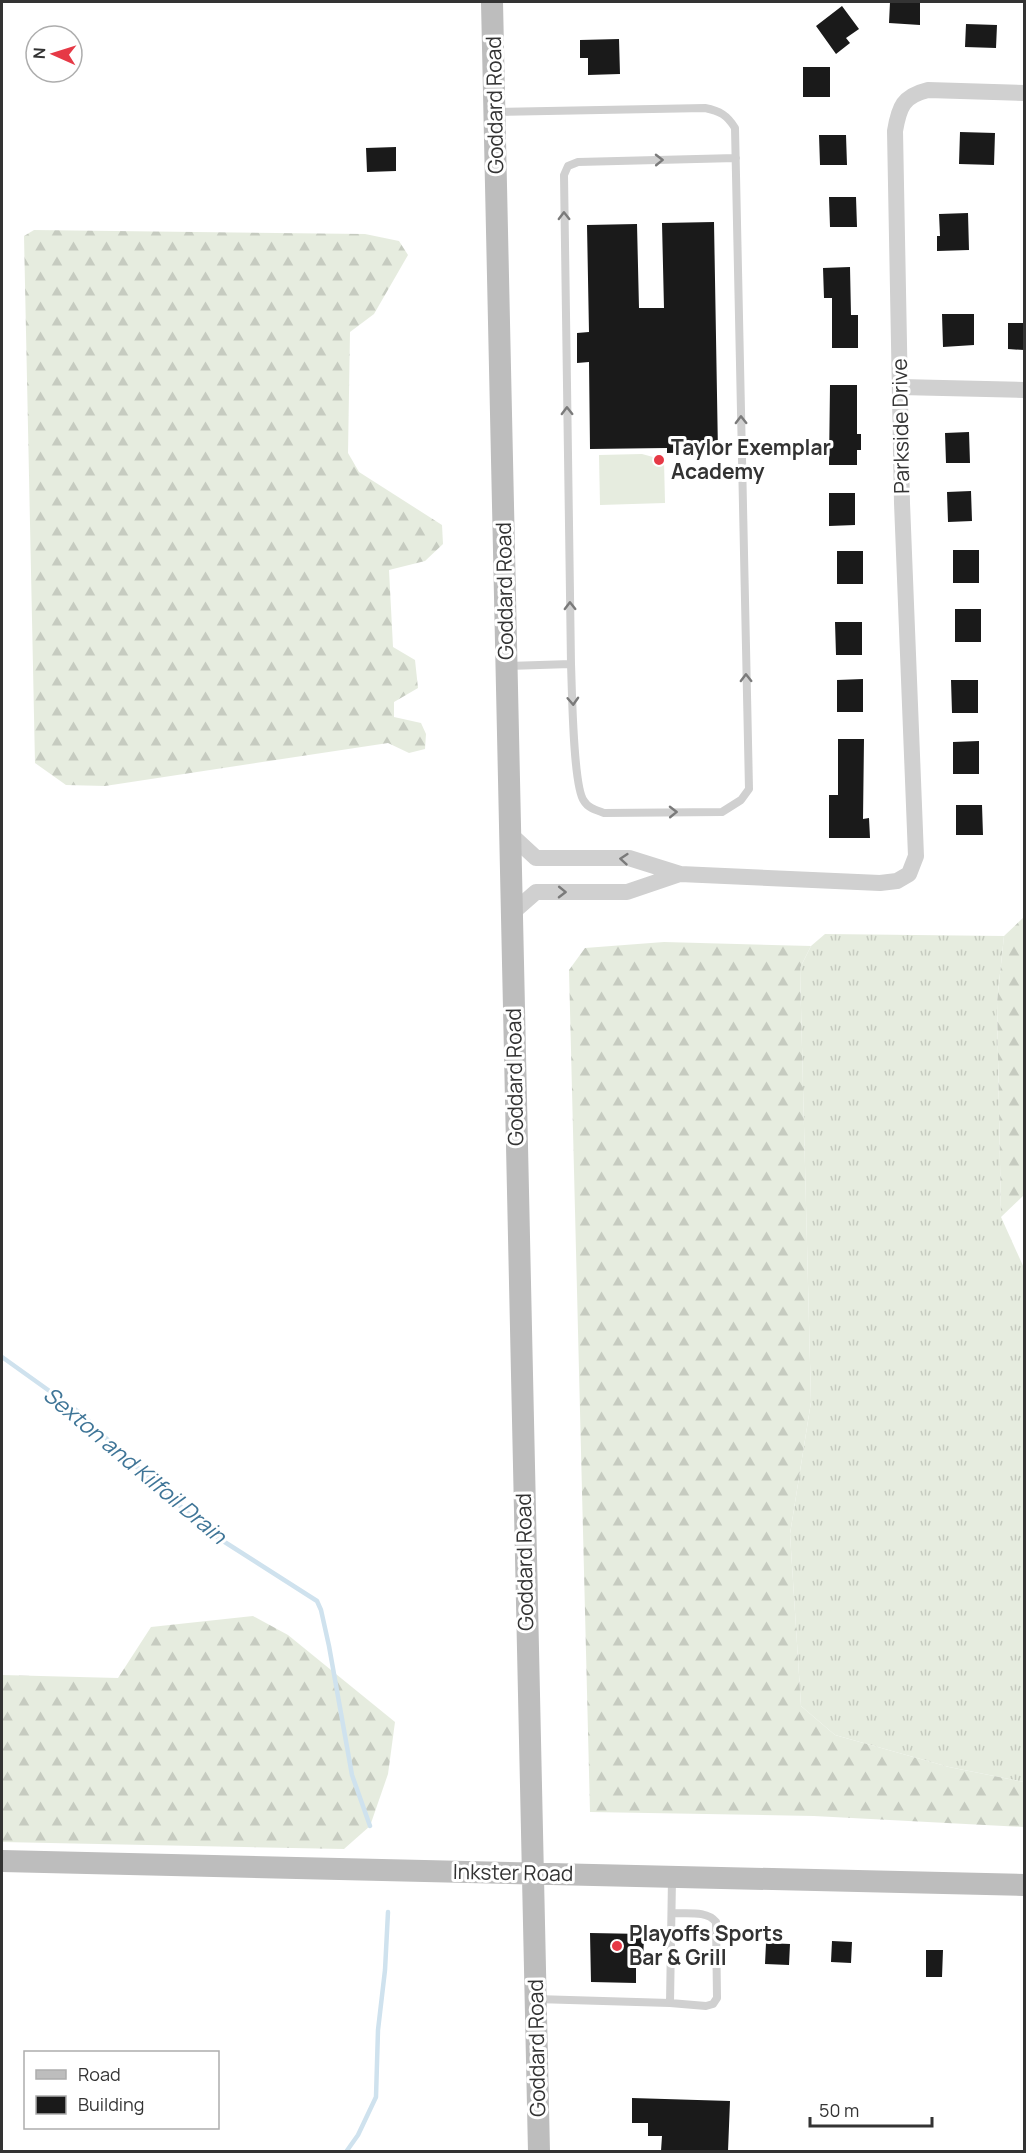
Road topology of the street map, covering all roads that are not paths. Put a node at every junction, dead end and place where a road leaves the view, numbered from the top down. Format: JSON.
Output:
{"nodes":[{"id":1,"x":492,"y":2,"type":"edge"},
{"id":2,"x":1024,"y":93,"type":"edge"},
{"id":3,"x":495,"y":112,"type":"junction"},
{"id":4,"x":736,"y":158,"type":"junction"},
{"id":5,"x":900,"y":387,"type":"junction"},
{"id":6,"x":1024,"y":390,"type":"edge"},
{"id":7,"x":571,"y":664,"type":"junction"},
{"id":8,"x":507,"y":666,"type":"junction"},
{"id":9,"x":510,"y":834,"type":"junction"},
{"id":10,"x":680,"y":874,"type":"junction"},
{"id":11,"x":512,"y":913,"type":"junction"},
{"id":12,"x":2,"y":1862,"type":"edge"},
{"id":13,"x":532,"y":1873,"type":"junction"},
{"id":14,"x":672,"y":1877,"type":"junction"},
{"id":15,"x":1024,"y":1885,"type":"edge"},
{"id":16,"x":672,"y":1913,"type":"junction"},
{"id":17,"x":535,"y":2000,"type":"junction"},
{"id":18,"x":670,"y":2003,"type":"junction"},
{"id":19,"x":539,"y":2151,"type":"edge"}],
"edges":[{"from":1,"to":3,"type":"main road","name":"Goddard Road"},
{"from":2,"to":5,"type":"street","name":"Parkside Drive"},
{"from":3,"to":4,"type":"lane"},
{"from":3,"to":8,"type":"main road","name":"Goddard Road"},
{"from":7,"to":4,"type":"lane","one_way":true},
{"from":7,"to":4,"type":"lane","one_way":true},
{"from":5,"to":6,"type":"street"},
{"from":5,"to":10,"type":"street","name":"Parkside Drive"},
{"from":7,"to":8,"type":"lane"},
{"from":8,"to":9,"type":"main road","name":"Goddard Road"},
{"from":10,"to":9,"type":"street","one_way":true},
{"from":9,"to":11,"type":"main road","name":"Goddard Road"},
{"from":11,"to":10,"type":"street","one_way":true},
{"from":11,"to":13,"type":"main road","name":"Goddard Road"},
{"from":12,"to":13,"type":"main road","name":"Inkster Road"},
{"from":13,"to":14,"type":"main road","name":"Inkster Road"},
{"from":13,"to":17,"type":"main road","name":"Goddard Road"},
{"from":14,"to":15,"type":"main road","name":"Inkster Road"},
{"from":14,"to":16,"type":"lane"},
{"from":16,"to":18,"type":"lane"},
{"from":16,"to":18,"type":"lane"},
{"from":17,"to":18,"type":"lane"},
{"from":17,"to":19,"type":"main road","name":"Goddard Road"}]}
